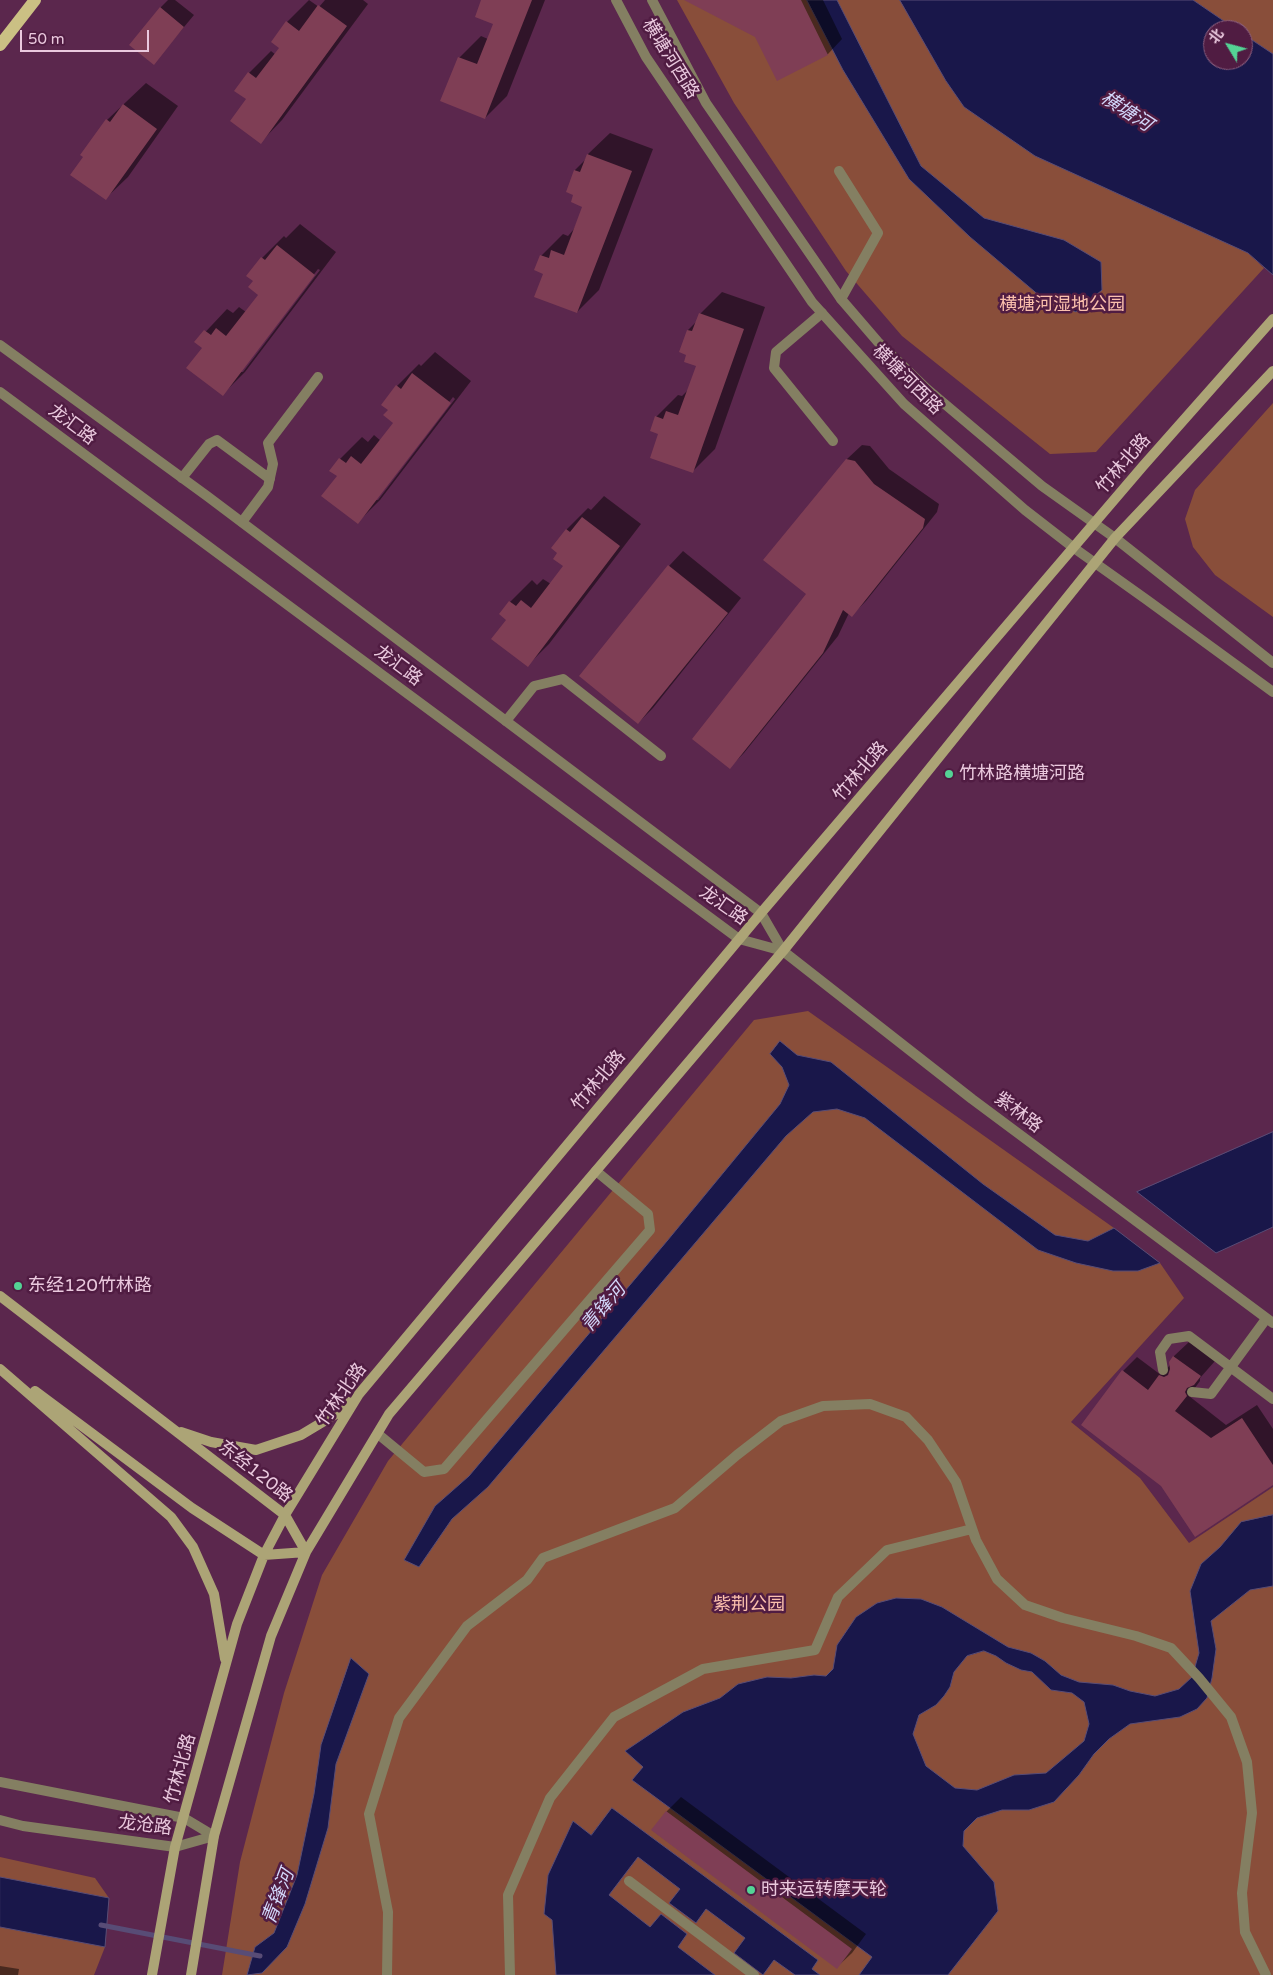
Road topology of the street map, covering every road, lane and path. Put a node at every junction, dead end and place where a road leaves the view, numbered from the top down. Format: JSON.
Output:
{"nodes":[{"id":1,"x":34,"y":0,"type":"edge"},
{"id":2,"x":616,"y":0,"type":"edge"},
{"id":3,"x":652,"y":0,"type":"edge"},
{"id":4,"x":0,"y":45,"type":"edge"},
{"id":5,"x":839,"y":171,"type":"dead end"},
{"id":6,"x":841,"y":300,"type":"junction"},
{"id":7,"x":822,"y":313,"type":"junction"},
{"id":8,"x":1273,"y":319,"type":"edge"},
{"id":9,"x":0,"y":345,"type":"edge"},
{"id":10,"x":1273,"y":371,"type":"edge"},
{"id":11,"x":318,"y":377,"type":"dead end"},
{"id":12,"x":0,"y":392,"type":"edge"},
{"id":13,"x":833,"y":441,"type":"dead end"},
{"id":14,"x":182,"y":478,"type":"junction"},
{"id":15,"x":270,"y":479,"type":"junction"},
{"id":16,"x":242,"y":522,"type":"junction"},
{"id":17,"x":1094,"y":524,"type":"junction"},
{"id":18,"x":1115,"y":538,"type":"junction"},
{"id":19,"x":1074,"y":548,"type":"junction"},
{"id":20,"x":1096,"y":564,"type":"junction"},
{"id":21,"x":1273,"y":663,"type":"edge"},
{"id":22,"x":1273,"y":692,"type":"edge"},
{"id":23,"x":506,"y":721,"type":"junction"},
{"id":24,"x":661,"y":756,"type":"dead end"},
{"id":25,"x":761,"y":913,"type":"junction"},
{"id":26,"x":739,"y":939,"type":"junction"},
{"id":27,"x":783,"y":951,"type":"junction"},
{"id":28,"x":596,"y":1172,"type":"junction"},
{"id":29,"x":0,"y":1296,"type":"edge"},
{"id":30,"x":1270,"y":1321,"type":"edge"},
{"id":31,"x":415,"y":1326,"type":"junction"},
{"id":32,"x":1231,"y":1366,"type":"junction"},
{"id":33,"x":0,"y":1367,"type":"edge"},
{"id":34,"x":1163,"y":1370,"type":"dead end"},
{"id":35,"x":1192,"y":1392,"type":"dead end"},
{"id":36,"x":1273,"y":1399,"type":"edge"},
{"id":37,"x":173,"y":1430,"type":"junction"},
{"id":38,"x":378,"y":1434,"type":"junction"},
{"id":39,"x":285,"y":1515,"type":"junction"},
{"id":40,"x":972,"y":1529,"type":"junction"},
{"id":41,"x":306,"y":1552,"type":"junction"},
{"id":42,"x":264,"y":1555,"type":"junction"},
{"id":43,"x":226,"y":1665,"type":"junction"},
{"id":44,"x":0,"y":1782,"type":"edge"},
{"id":45,"x":184,"y":1818,"type":"junction"},
{"id":46,"x":0,"y":1820,"type":"edge"},
{"id":47,"x":214,"y":1836,"type":"junction"},
{"id":48,"x":175,"y":1848,"type":"junction"},
{"id":49,"x":629,"y":1881,"type":"dead end"},
{"id":50,"x":152,"y":1975,"type":"edge"},
{"id":51,"x":191,"y":1975,"type":"edge"},
{"id":52,"x":387,"y":1975,"type":"edge"},
{"id":53,"x":510,"y":1975,"type":"edge"},
{"id":54,"x":754,"y":1975,"type":"edge"},
{"id":55,"x":1266,"y":1975,"type":"edge"}],
"edges":[{"from":1,"to":4,"type":"main road"},
{"from":2,"to":7,"type":"street","name":"横塘河西路"},
{"from":3,"to":6,"type":"street","name":"横塘河西路"},
{"from":5,"to":6,"type":"street"},
{"from":6,"to":17,"type":"street","name":"横塘河西路"},
{"from":7,"to":13,"type":"street"},
{"from":7,"to":19,"type":"street","name":"横塘河西路"},
{"from":8,"to":17,"type":"main road","name":"竹林北路"},
{"from":9,"to":14,"type":"street","name":"龙汇路"},
{"from":10,"to":18,"type":"main road"},
{"from":11,"to":15,"type":"street"},
{"from":12,"to":26,"type":"street","name":"龙汇路"},
{"from":14,"to":15,"type":"street"},
{"from":14,"to":16,"type":"street","name":"龙汇路"},
{"from":15,"to":16,"type":"street"},
{"from":16,"to":23,"type":"street","name":"龙汇路"},
{"from":17,"to":18,"type":"street","name":"横塘河西路"},
{"from":17,"to":19,"type":"main road","name":"竹林北路"},
{"from":18,"to":20,"type":"main road"},
{"from":18,"to":21,"type":"street","name":"横塘河西路"},
{"from":19,"to":20,"type":"street","name":"横塘河西路"},
{"from":19,"to":25,"type":"main road","name":"竹林北路"},
{"from":20,"to":22,"type":"street","name":"横塘河西路"},
{"from":20,"to":27,"type":"main road"},
{"from":23,"to":24,"type":"street"},
{"from":23,"to":25,"type":"street","name":"龙汇路"},
{"from":25,"to":26,"type":"main road","name":"竹林北路"},
{"from":25,"to":27,"type":"street","name":"紫林路"},
{"from":26,"to":27,"type":"street","name":"龙汇路"},
{"from":26,"to":31,"type":"main road","name":"竹林北路"},
{"from":27,"to":28,"type":"main road"},
{"from":27,"to":30,"type":"street","name":"紫林路"},
{"from":28,"to":38,"type":"main road"},
{"from":28,"to":38,"type":"street"},
{"from":29,"to":37,"type":"main road","name":"东经120路"},
{"from":30,"to":32,"type":"street"},
{"from":31,"to":37,"type":"main road"},
{"from":31,"to":39,"type":"main road","name":"竹林北路"},
{"from":32,"to":34,"type":"street"},
{"from":32,"to":35,"type":"street"},
{"from":32,"to":36,"type":"street"},
{"from":33,"to":42,"type":"main road"},
{"from":33,"to":43,"type":"main road"},
{"from":37,"to":39,"type":"main road","name":"东经120路"},
{"from":38,"to":41,"type":"main road"},
{"from":39,"to":41,"type":"main road","name":"东经120路"},
{"from":39,"to":42,"type":"main road","name":"竹林北路"},
{"from":40,"to":52,"type":"street"},
{"from":40,"to":53,"type":"street"},
{"from":40,"to":55,"type":"street"},
{"from":41,"to":42,"type":"main road"},
{"from":41,"to":47,"type":"main road"},
{"from":42,"to":43,"type":"main road","name":"竹林北路"},
{"from":43,"to":45,"type":"main road","name":"竹林北路"},
{"from":44,"to":45,"type":"street","name":"龙沧路"},
{"from":45,"to":47,"type":"street","name":"龙沧路"},
{"from":45,"to":48,"type":"main road","name":"竹林北路"},
{"from":46,"to":48,"type":"street","name":"龙沧路"},
{"from":47,"to":48,"type":"street","name":"龙沧路"},
{"from":47,"to":51,"type":"main road"},
{"from":48,"to":50,"type":"main road","name":"竹林北路"},
{"from":49,"to":54,"type":"street"}]}
